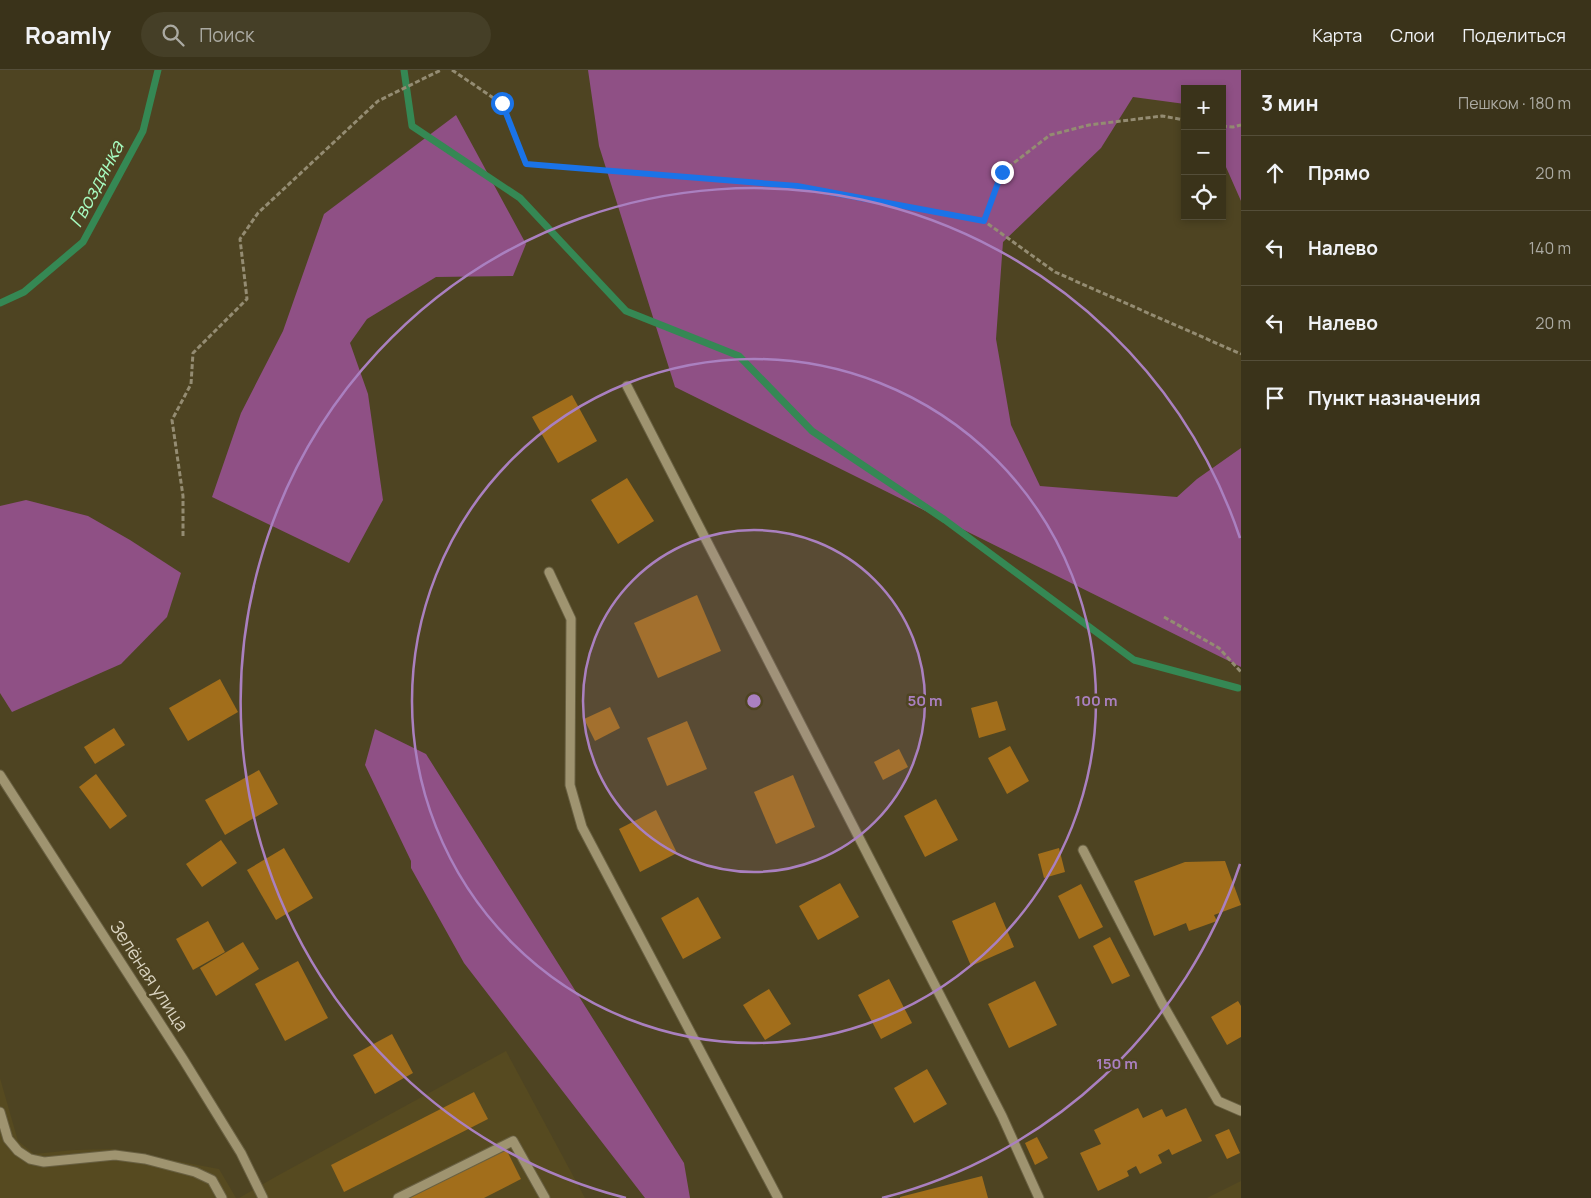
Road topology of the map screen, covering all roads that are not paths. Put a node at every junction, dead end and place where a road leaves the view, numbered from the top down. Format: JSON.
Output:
{"nodes":[{"id":1,"x":627,"y":386,"type":"dead end"},
{"id":2,"x":549,"y":572,"type":"dead end"},
{"id":3,"x":0,"y":775,"type":"edge"},
{"id":4,"x":1083,"y":850,"type":"dead end"},
{"id":5,"x":1241,"y":1111,"type":"edge"},
{"id":6,"x":0,"y":1112,"type":"edge"},
{"id":7,"x":222,"y":1198,"type":"edge"},
{"id":8,"x":263,"y":1198,"type":"edge"},
{"id":9,"x":398,"y":1198,"type":"edge"},
{"id":10,"x":545,"y":1198,"type":"edge"},
{"id":11,"x":778,"y":1198,"type":"edge"},
{"id":12,"x":1039,"y":1198,"type":"edge"}],
"edges":[{"from":1,"to":12,"type":"street"},
{"from":2,"to":11,"type":"street"},
{"from":3,"to":8,"type":"street","name":"Зелёная улица"},
{"from":4,"to":5,"type":"street"},
{"from":6,"to":7,"type":"street"},
{"from":9,"to":10,"type":"street"}]}
